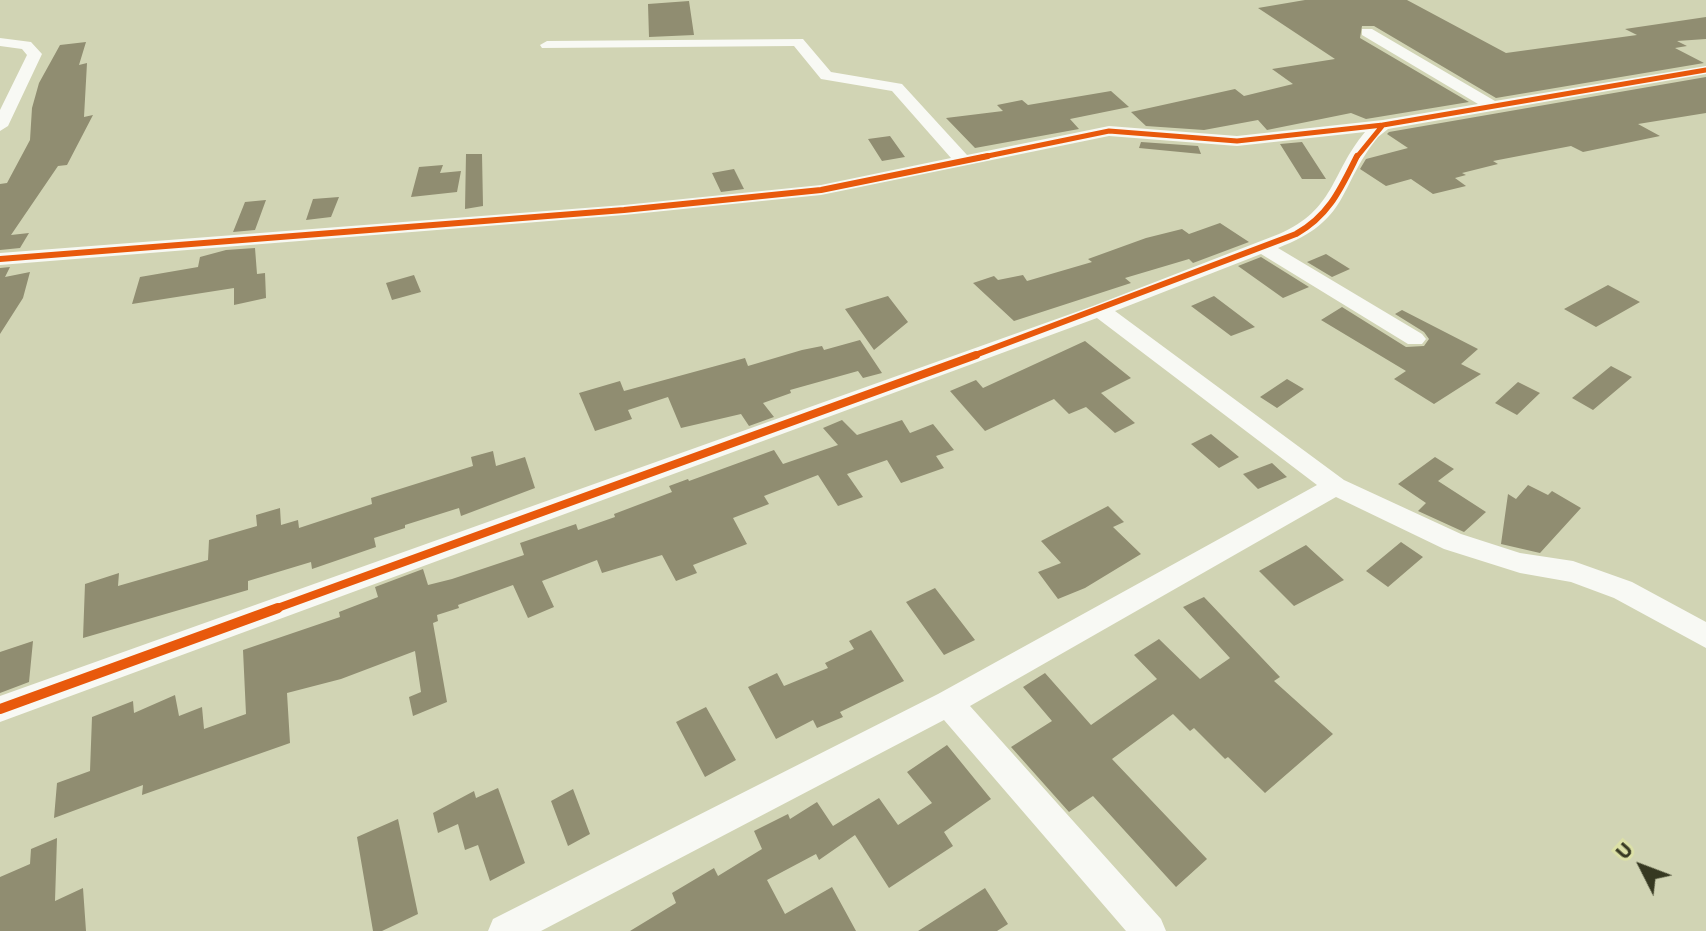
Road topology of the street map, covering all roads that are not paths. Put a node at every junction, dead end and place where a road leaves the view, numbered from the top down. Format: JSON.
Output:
{"nodes":[{"id":1,"x":1367,"y":32,"type":"dead end"},
{"id":2,"x":0,"y":42,"type":"edge"},
{"id":3,"x":547,"y":45,"type":"dead end"},
{"id":4,"x":1706,"y":70,"type":"edge"},
{"id":5,"x":1494,"y":107,"type":"junction"},
{"id":6,"x":1383,"y":125,"type":"junction"},
{"id":7,"x":0,"y":126,"type":"edge"},
{"id":8,"x":964,"y":162,"type":"junction"},
{"id":9,"x":1263,"y":247,"type":"junction"},
{"id":10,"x":0,"y":259,"type":"edge"},
{"id":11,"x":1100,"y":310,"type":"junction"},
{"id":12,"x":1415,"y":339,"type":"dead end"},
{"id":13,"x":1335,"y":486,"type":"junction"},
{"id":14,"x":1706,"y":636,"type":"edge"},
{"id":15,"x":948,"y":703,"type":"junction"},
{"id":16,"x":0,"y":709,"type":"edge"},
{"id":17,"x":505,"y":931,"type":"edge"},
{"id":18,"x":1149,"y":931,"type":"edge"}],
"edges":[{"from":1,"to":5,"type":"street"},
{"from":2,"to":7,"type":"street"},
{"from":3,"to":8,"type":"street"},
{"from":4,"to":5,"type":"street"},
{"from":5,"to":6,"type":"street"},
{"from":6,"to":8,"type":"street"},
{"from":6,"to":9,"type":"street"},
{"from":8,"to":10,"type":"street"},
{"from":9,"to":11,"type":"street"},
{"from":9,"to":12,"type":"street"},
{"from":11,"to":13,"type":"street"},
{"from":11,"to":16,"type":"street"},
{"from":13,"to":14,"type":"street"},
{"from":13,"to":15,"type":"street"},
{"from":15,"to":17,"type":"street"},
{"from":15,"to":18,"type":"street"}]}
